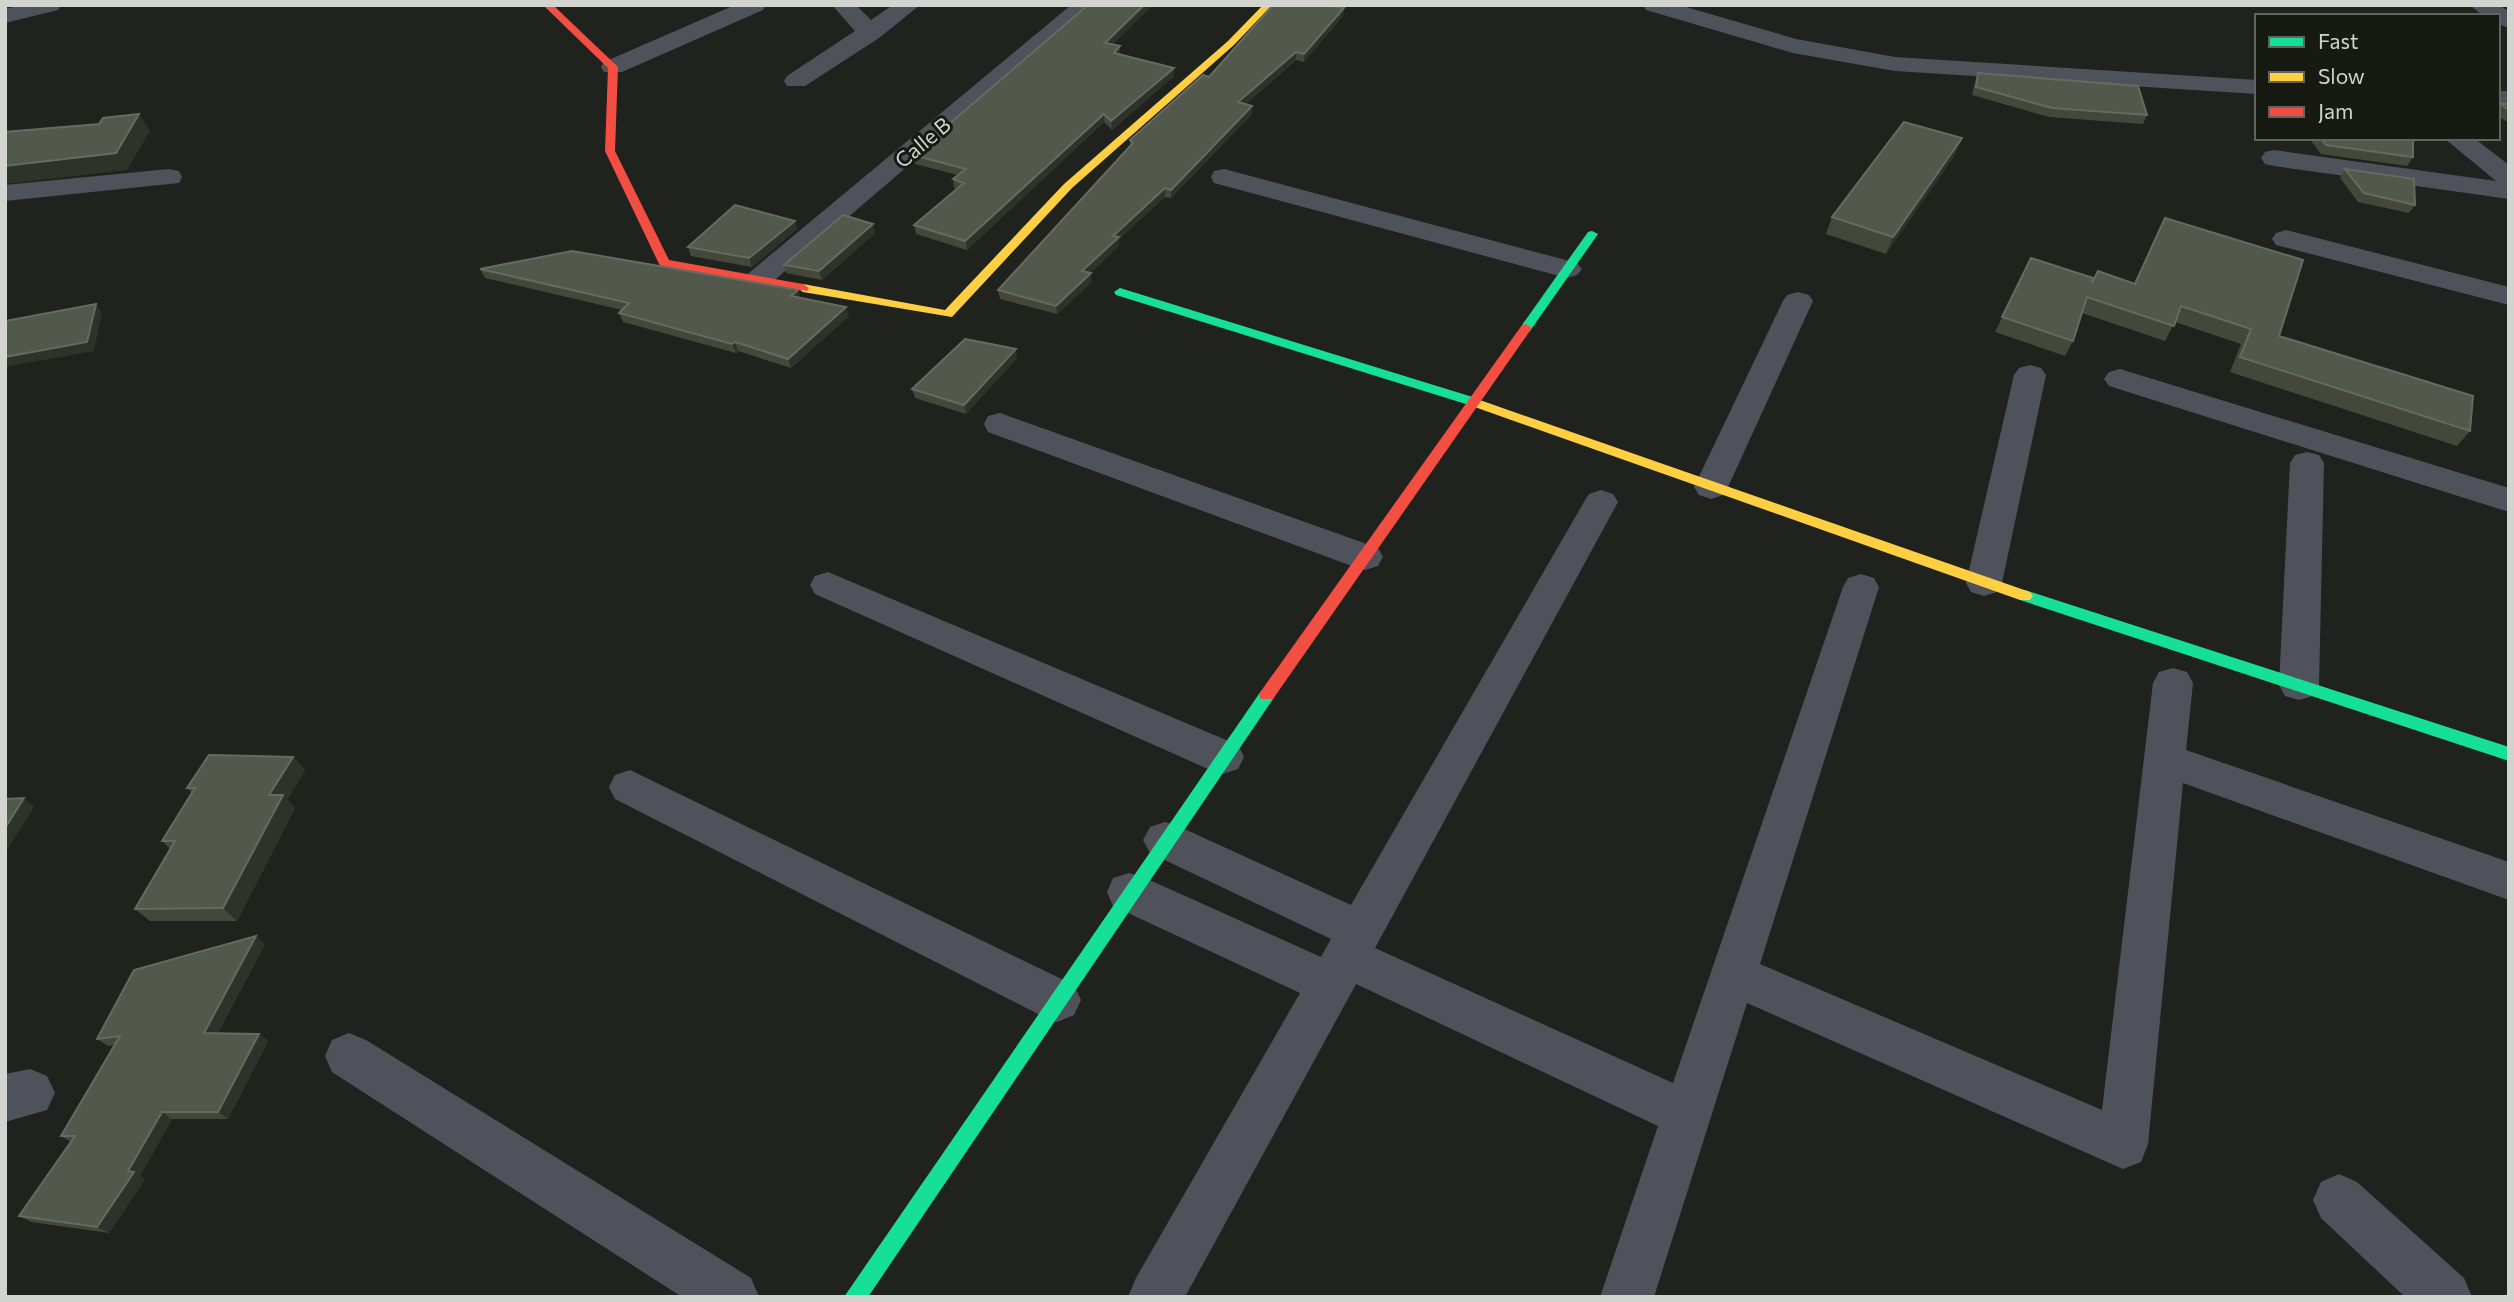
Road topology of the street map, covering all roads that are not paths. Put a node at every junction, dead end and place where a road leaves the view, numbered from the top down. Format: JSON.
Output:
{"nodes":[{"id":1,"x":50,"y":5,"type":"edge"},
{"id":2,"x":547,"y":5,"type":"edge"},
{"id":3,"x":755,"y":5,"type":"edge"},
{"id":4,"x":843,"y":5,"type":"edge"},
{"id":5,"x":909,"y":5,"type":"edge"},
{"id":6,"x":1086,"y":5,"type":"edge"},
{"id":7,"x":1268,"y":5,"type":"edge"},
{"id":8,"x":2481,"y":5,"type":"edge"},
{"id":9,"x":1670,"y":7,"type":"edge"},
{"id":10,"x":2497,"y":14,"type":"edge"},
{"id":11,"x":5,"y":16,"type":"edge"},
{"id":12,"x":871,"y":33,"type":"junction"},
{"id":13,"x":613,"y":67,"type":"junction"},
{"id":14,"x":796,"y":81,"type":"dead end"},
{"id":15,"x":2255,"y":87,"type":"edge"},
{"id":16,"x":2460,"y":140,"type":"edge"},
{"id":17,"x":2274,"y":158,"type":"dead end"},
{"id":18,"x":169,"y":177,"type":"dead end"},
{"id":19,"x":1224,"y":177,"type":"dead end"},
{"id":20,"x":2509,"y":178,"type":"edge"},
{"id":21,"x":2509,"y":191,"type":"edge"},
{"id":22,"x":5,"y":192,"type":"edge"},
{"id":23,"x":1592,"y":234,"type":"dead end"},
{"id":24,"x":2286,"y":239,"type":"dead end"},
{"id":25,"x":1567,"y":269,"type":"junction"},
{"id":26,"x":760,"y":278,"type":"junction"},
{"id":27,"x":1120,"y":292,"type":"dead end"},
{"id":28,"x":2509,"y":296,"type":"edge"},
{"id":29,"x":1798,"y":301,"type":"dead end"},
{"id":30,"x":2030,"y":375,"type":"dead end"},
{"id":31,"x":2120,"y":379,"type":"dead end"},
{"id":32,"x":1474,"y":402,"type":"junction"},
{"id":33,"x":1000,"y":424,"type":"dead end"},
{"id":34,"x":2307,"y":463,"type":"dead end"},
{"id":35,"x":1711,"y":486,"type":"junction"},
{"id":36,"x":2509,"y":500,"type":"edge"},
{"id":37,"x":1601,"y":502,"type":"dead end"},
{"id":38,"x":1365,"y":557,"type":"junction"},
{"id":39,"x":1984,"y":583,"type":"junction"},
{"id":40,"x":828,"y":585,"type":"dead end"},
{"id":41,"x":1861,"y":587,"type":"dead end"},
{"id":42,"x":2173,"y":683,"type":"dead end"},
{"id":43,"x":2299,"y":685,"type":"junction"},
{"id":44,"x":2509,"y":754,"type":"edge"},
{"id":45,"x":1223,"y":757,"type":"junction"},
{"id":46,"x":2163,"y":759,"type":"junction"},
{"id":47,"x":631,"y":787,"type":"dead end"},
{"id":48,"x":1165,"y":840,"type":"junction"},
{"id":49,"x":2509,"y":881,"type":"edge"},
{"id":50,"x":1129,"y":892,"type":"junction"},
{"id":51,"x":1345,"y":957,"type":"junction"},
{"id":52,"x":1734,"y":975,"type":"junction"},
{"id":53,"x":1057,"y":1000,"type":"junction"},
{"id":54,"x":349,"y":1056,"type":"dead end"},
{"id":55,"x":1688,"y":1114,"type":"junction"},
{"id":56,"x":2339,"y":1200,"type":"dead end"},
{"id":57,"x":732,"y":1297,"type":"edge"},
{"id":58,"x":855,"y":1297,"type":"edge"},
{"id":59,"x":1155,"y":1297,"type":"edge"},
{"id":60,"x":1627,"y":1297,"type":"edge"},
{"id":61,"x":2445,"y":1297,"type":"edge"}],
"edges":[{"from":1,"to":11,"type":"street"},
{"from":2,"to":13,"type":"street"},
{"from":3,"to":13,"type":"street"},
{"from":4,"to":12,"type":"street"},
{"from":5,"to":12,"type":"street"},
{"from":6,"to":26,"type":"street","name":"Calle B"},
{"from":7,"to":26,"type":"street"},
{"from":8,"to":10,"type":"street"},
{"from":9,"to":15,"type":"street"},
{"from":12,"to":14,"type":"street"},
{"from":13,"to":26,"type":"street"},
{"from":16,"to":20,"type":"street"},
{"from":17,"to":21,"type":"street"},
{"from":18,"to":22,"type":"street"},
{"from":19,"to":25,"type":"street"},
{"from":23,"to":25,"type":"street"},
{"from":24,"to":28,"type":"street"},
{"from":25,"to":32,"type":"street"},
{"from":27,"to":32,"type":"street"},
{"from":29,"to":35,"type":"street"},
{"from":30,"to":39,"type":"street"},
{"from":31,"to":36,"type":"street"},
{"from":32,"to":35,"type":"street"},
{"from":32,"to":38,"type":"street"},
{"from":33,"to":38,"type":"street"},
{"from":34,"to":43,"type":"street"},
{"from":35,"to":39,"type":"street"},
{"from":37,"to":51,"type":"street"},
{"from":38,"to":45,"type":"street"},
{"from":39,"to":43,"type":"street"},
{"from":40,"to":45,"type":"street"},
{"from":41,"to":52,"type":"street"},
{"from":42,"to":46,"type":"street"},
{"from":43,"to":44,"type":"street"},
{"from":45,"to":48,"type":"street"},
{"from":46,"to":49,"type":"street"},
{"from":46,"to":52,"type":"street"},
{"from":47,"to":53,"type":"street"},
{"from":48,"to":50,"type":"street"},
{"from":48,"to":51,"type":"street"},
{"from":50,"to":51,"type":"street"},
{"from":50,"to":53,"type":"street"},
{"from":51,"to":55,"type":"street"},
{"from":51,"to":59,"type":"street"},
{"from":52,"to":55,"type":"street"},
{"from":53,"to":58,"type":"street"},
{"from":54,"to":57,"type":"street"},
{"from":55,"to":60,"type":"street"},
{"from":56,"to":61,"type":"street"}]}
